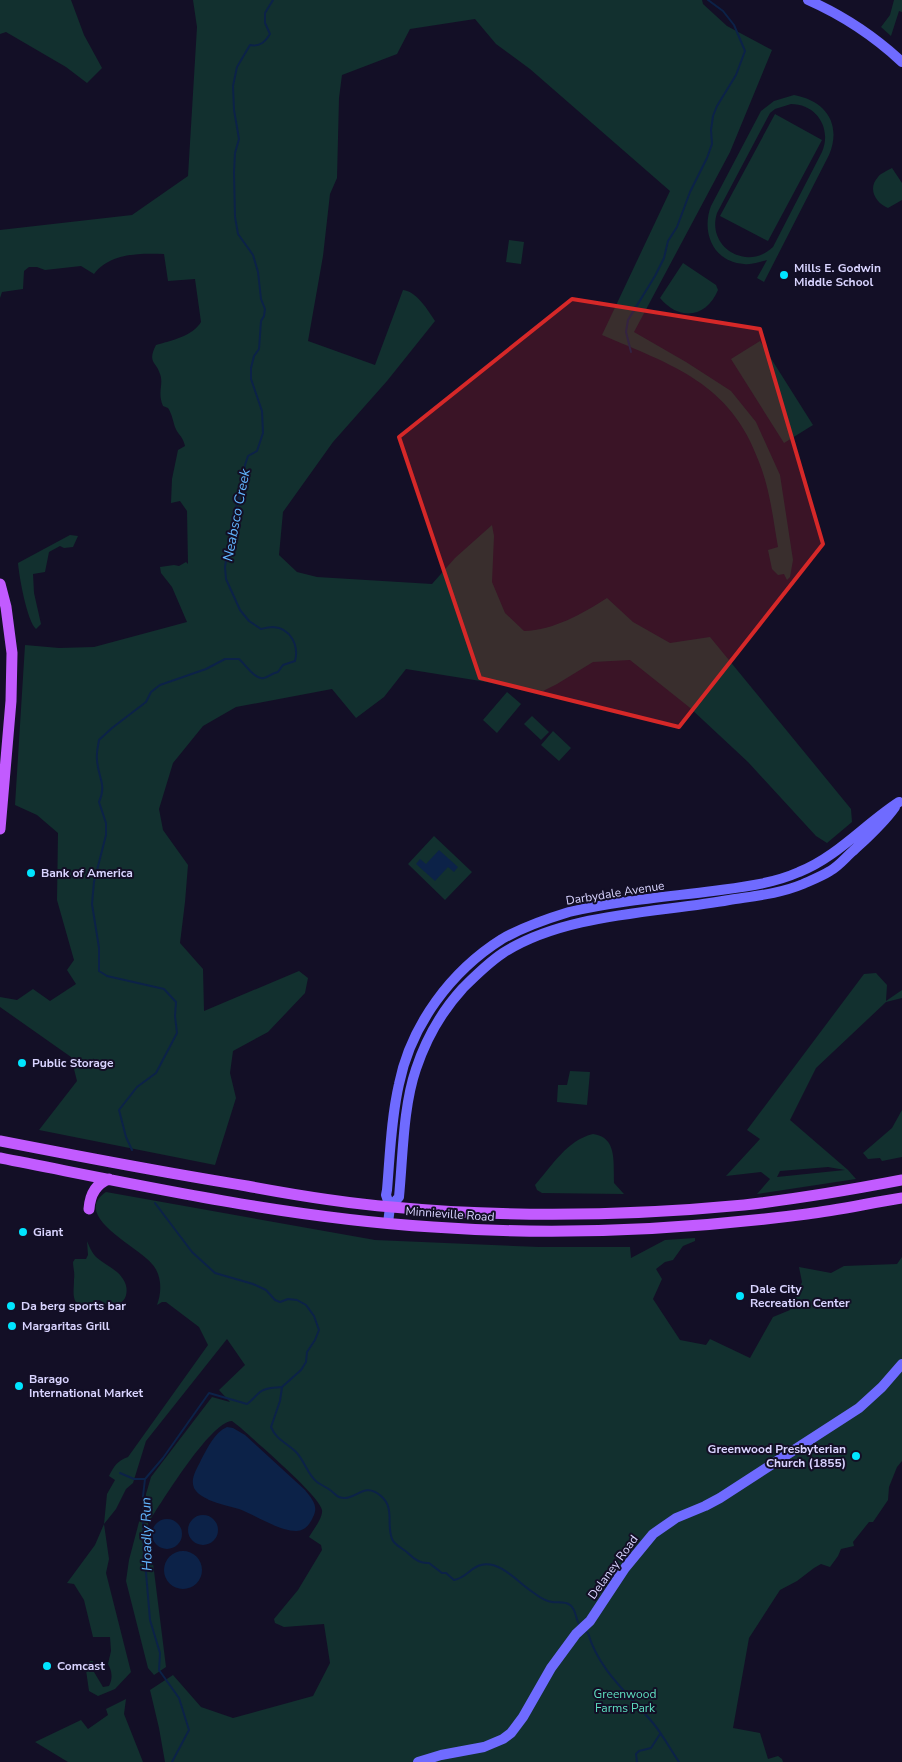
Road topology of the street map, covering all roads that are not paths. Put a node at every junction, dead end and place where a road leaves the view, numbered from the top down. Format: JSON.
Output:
{"nodes":[{"id":1,"x":808,"y":0,"type":"edge"},
{"id":2,"x":902,"y":62,"type":"edge"},
{"id":3,"x":0,"y":584,"type":"edge"},
{"id":4,"x":900,"y":800,"type":"edge"},
{"id":5,"x":0,"y":829,"type":"edge"},
{"id":6,"x":0,"y":1141,"type":"edge"},
{"id":7,"x":0,"y":1158,"type":"edge"},
{"id":8,"x":109,"y":1179,"type":"junction"},
{"id":9,"x":902,"y":1180,"type":"edge"},
{"id":10,"x":902,"y":1198,"type":"edge"},
{"id":11,"x":390,"y":1207,"type":"junction"},
{"id":12,"x":89,"y":1209,"type":"dead end"},
{"id":13,"x":388,"y":1223,"type":"junction"},
{"id":14,"x":902,"y":1364,"type":"edge"},
{"id":15,"x":418,"y":1762,"type":"edge"}],
"edges":[{"from":1,"to":2,"type":"street"},
{"from":3,"to":5,"type":"main road"},
{"from":4,"to":11,"type":"street","name":"Darbydale Avenue"},
{"from":6,"to":11,"type":"main road","name":"Minnieville Road"},
{"from":7,"to":8,"type":"main road","name":"Minnieville Road"},
{"from":8,"to":12,"type":"main road"},
{"from":8,"to":13,"type":"main road","name":"Minnieville Road"},
{"from":9,"to":11,"type":"main road","name":"Minnieville Road"},
{"from":10,"to":13,"type":"main road","name":"Minnieville Road"},
{"from":11,"to":13,"type":"street","name":"Darbydale Avenue"},
{"from":14,"to":15,"type":"street","name":"Delaney Road"}]}
